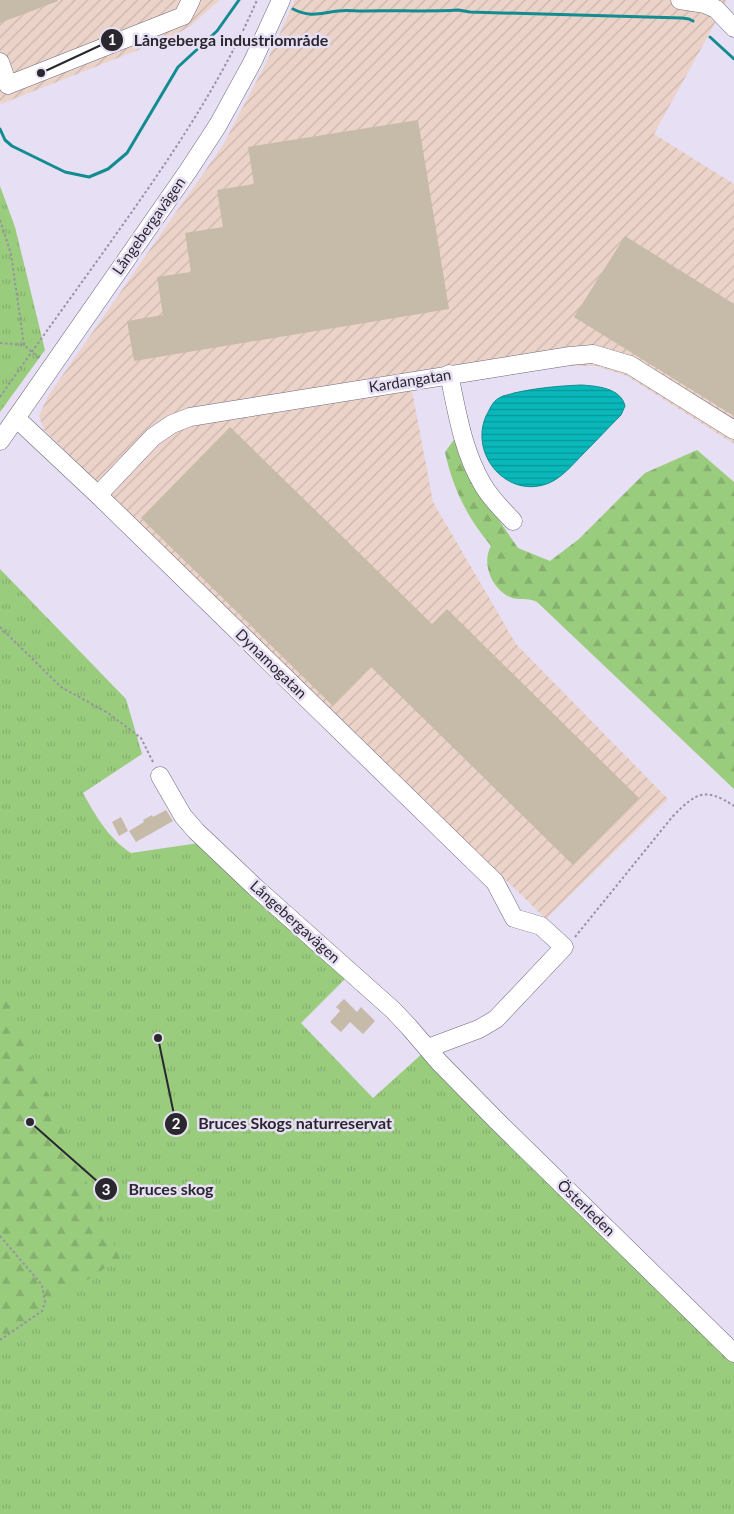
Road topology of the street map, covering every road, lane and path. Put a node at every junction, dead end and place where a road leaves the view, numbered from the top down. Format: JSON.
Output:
{"nodes":[{"id":1,"x":191,"y":0,"type":"edge"},
{"id":2,"x":257,"y":0,"type":"edge"},
{"id":3,"x":281,"y":0,"type":"edge"},
{"id":4,"x":680,"y":0,"type":"edge"},
{"id":5,"x":734,"y":28,"type":"edge"},
{"id":6,"x":0,"y":62,"type":"edge"},
{"id":7,"x":0,"y":220,"type":"edge"},
{"id":8,"x":0,"y":343,"type":"edge"},
{"id":9,"x":24,"y":345,"type":"junction"},
{"id":10,"x":32,"y":352,"type":"junction"},
{"id":11,"x":50,"y":368,"type":"junction"},
{"id":12,"x":449,"y":374,"type":"junction"},
{"id":13,"x":0,"y":397,"type":"edge"},
{"id":14,"x":16,"y":418,"type":"junction"},
{"id":15,"x":734,"y":430,"type":"edge"},
{"id":16,"x":0,"y":441,"type":"edge"},
{"id":17,"x":98,"y":495,"type":"junction"},
{"id":18,"x":512,"y":521,"type":"dead end"},
{"id":19,"x":0,"y":628,"type":"edge"},
{"id":20,"x":160,"y":776,"type":"joint"},
{"id":21,"x":734,"y":806,"type":"edge"},
{"id":22,"x":564,"y":947,"type":"junction"},
{"id":23,"x":433,"y":1055,"type":"junction"},
{"id":24,"x":0,"y":1236,"type":"edge"},
{"id":25,"x":0,"y":1340,"type":"edge"},
{"id":26,"x":734,"y":1353,"type":"edge"}],
"edges":[{"from":1,"to":6,"type":"street"},
{"from":2,"to":10,"type":"path"},
{"from":3,"to":11,"type":"street","name":"Långebergavägen"},
{"from":4,"to":5,"type":"street"},
{"from":7,"to":9,"type":"path"},
{"from":8,"to":9,"type":"path"},
{"from":9,"to":10,"type":"path"},
{"from":10,"to":11,"type":"path"},
{"from":10,"to":13,"type":"path"},
{"from":11,"to":14,"type":"street","name":"Långebergavägen"},
{"from":12,"to":15,"type":"street","name":"Kardangatan"},
{"from":12,"to":17,"type":"street","name":"Kardangatan"},
{"from":12,"to":18,"type":"street"},
{"from":14,"to":16,"type":"street","name":"Långebergavägen"},
{"from":14,"to":17,"type":"street","name":"Dynamogatan"},
{"from":17,"to":22,"type":"street","name":"Dynamogatan"},
{"from":19,"to":20,"type":"path"},
{"from":20,"to":23,"type":"street","name":"Långebergavägen"},
{"from":21,"to":22,"type":"path"},
{"from":22,"to":23,"type":"street"},
{"from":23,"to":26,"type":"street","name":"Österleden"},
{"from":24,"to":25,"type":"path"}]}
